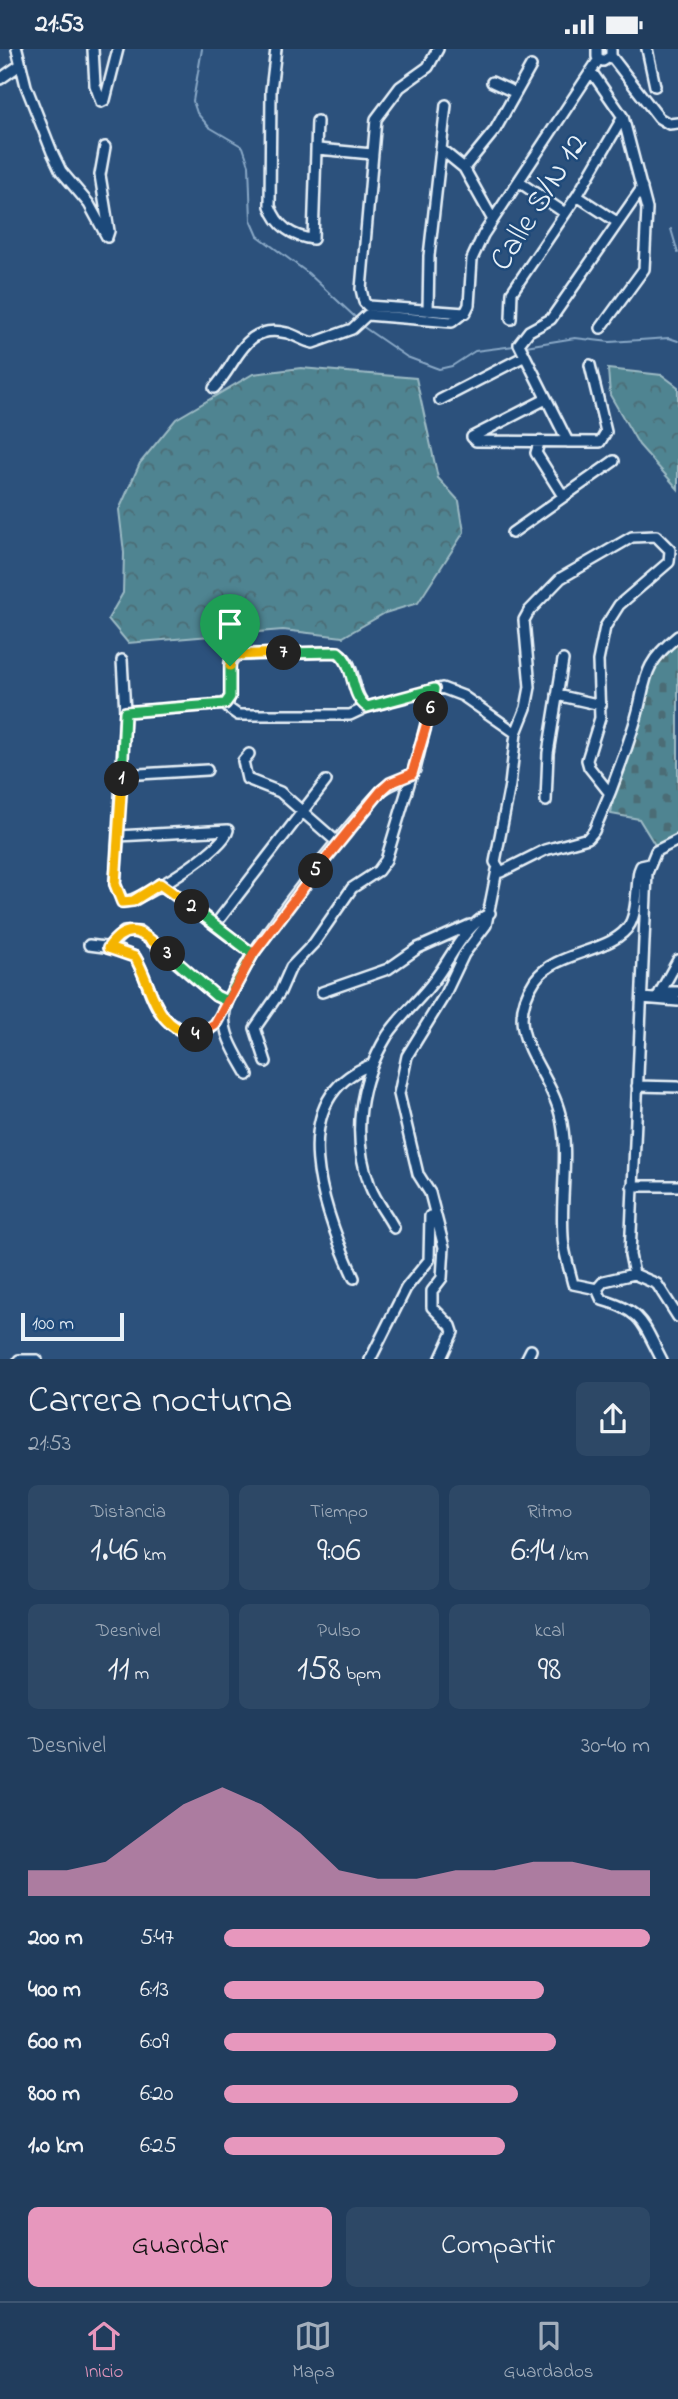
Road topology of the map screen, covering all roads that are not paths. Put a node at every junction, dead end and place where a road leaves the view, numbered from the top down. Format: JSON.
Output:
{"nodes":[{"id":1,"x":17,"y":49,"type":"edge"},
{"id":2,"x":93,"y":49,"type":"edge"},
{"id":3,"x":118,"y":49,"type":"edge"},
{"id":4,"x":276,"y":49,"type":"edge"},
{"id":5,"x":438,"y":49,"type":"edge"},
{"id":6,"x":648,"y":49,"type":"edge"},
{"id":7,"x":611,"y":53,"type":"edge"},
{"id":8,"x":598,"y":54,"type":"edge"},
{"id":9,"x":20,"y":65,"type":"junction"},
{"id":10,"x":531,"y":66,"type":"dead end"},
{"id":11,"x":591,"y":71,"type":"junction"},
{"id":12,"x":0,"y":79,"type":"edge"},
{"id":13,"x":492,"y":82,"type":"dead end"},
{"id":14,"x":656,"y":86,"type":"dead end"},
{"id":15,"x":516,"y":93,"type":"junction"},
{"id":16,"x":446,"y":106,"type":"dead end"},
{"id":17,"x":622,"y":117,"type":"junction"},
{"id":18,"x":317,"y":121,"type":"dead end"},
{"id":19,"x":678,"y":123,"type":"edge"},
{"id":20,"x":105,"y":148,"type":"dead end"},
{"id":21,"x":318,"y":149,"type":"junction"},
{"id":22,"x":442,"y":150,"type":"junction"},
{"id":23,"x":372,"y":154,"type":"junction"},
{"id":24,"x":464,"y":167,"type":"junction"},
{"id":25,"x":519,"y":182,"type":"junction"},
{"id":26,"x":642,"y":188,"type":"junction"},
{"id":27,"x":577,"y":195,"type":"junction"},
{"id":28,"x":565,"y":213,"type":"junction"},
{"id":29,"x":493,"y":220,"type":"junction"},
{"id":30,"x":617,"y":222,"type":"junction"},
{"id":31,"x":428,"y":311,"type":"junction"},
{"id":32,"x":461,"y":315,"type":"junction"},
{"id":33,"x":511,"y":319,"type":"dead end"},
{"id":34,"x":601,"y":328,"type":"dead end"},
{"id":35,"x":525,"y":356,"type":"junction"},
{"id":36,"x":590,"y":365,"type":"dead end"},
{"id":37,"x":214,"y":389,"type":"dead end"},
{"id":38,"x":546,"y":399,"type":"junction"},
{"id":39,"x":440,"y":400,"type":"dead end"},
{"id":40,"x":568,"y":442,"type":"junction"},
{"id":41,"x":539,"y":443,"type":"junction"},
{"id":42,"x":614,"y":461,"type":"dead end"},
{"id":43,"x":563,"y":496,"type":"junction"},
{"id":44,"x":512,"y":533,"type":"dead end"},
{"id":45,"x":678,"y":636,"type":"edge"},
{"id":46,"x":122,"y":660,"type":"dead end"},
{"id":47,"x":563,"y":660,"type":"dead end"},
{"id":48,"x":434,"y":689,"type":"junction"},
{"id":49,"x":558,"y":695,"type":"junction"},
{"id":50,"x":228,"y":702,"type":"junction"},
{"id":51,"x":601,"y":705,"type":"junction"},
{"id":52,"x":367,"y":707,"type":"junction"},
{"id":53,"x":125,"y":712,"type":"junction"},
{"id":54,"x":516,"y":733,"type":"junction"},
{"id":55,"x":249,"y":754,"type":"dead end"},
{"id":56,"x":207,"y":770,"type":"dead end"},
{"id":57,"x":412,"y":774,"type":"junction"},
{"id":58,"x":122,"y":775,"type":"junction"},
{"id":59,"x":326,"y":781,"type":"dead end"},
{"id":60,"x":608,"y":791,"type":"junction"},
{"id":61,"x":546,"y":801,"type":"dead end"},
{"id":62,"x":302,"y":812,"type":"junction"},
{"id":63,"x":118,"y":836,"type":"junction"},
{"id":64,"x":678,"y":840,"type":"edge"},
{"id":65,"x":338,"y":842,"type":"junction"},
{"id":66,"x":650,"y":864,"type":"junction"},
{"id":67,"x":497,"y":870,"type":"junction"},
{"id":68,"x":160,"y":884,"type":"junction"},
{"id":69,"x":490,"y":913,"type":"junction"},
{"id":70,"x":475,"y":923,"type":"junction"},
{"id":71,"x":215,"y":925,"type":"junction"},
{"id":72,"x":89,"y":946,"type":"dead end"},
{"id":73,"x":108,"y":948,"type":"junction"},
{"id":74,"x":253,"y":954,"type":"junction"},
{"id":75,"x":678,"y":960,"type":"edge"},
{"id":76,"x":322,"y":992,"type":"dead end"},
{"id":77,"x":678,"y":992,"type":"edge"},
{"id":78,"x":659,"y":995,"type":"junction"},
{"id":79,"x":642,"y":998,"type":"junction"},
{"id":80,"x":227,"y":1001,"type":"junction"},
{"id":81,"x":678,"y":1001,"type":"edge"},
{"id":82,"x":224,"y":1013,"type":"junction"},
{"id":83,"x":265,"y":1062,"type":"dead end"},
{"id":84,"x":373,"y":1065,"type":"junction"},
{"id":85,"x":248,"y":1076,"type":"dead end"},
{"id":86,"x":637,"y":1086,"type":"junction"},
{"id":87,"x":678,"y":1087,"type":"edge"},
{"id":88,"x":678,"y":1186,"type":"edge"},
{"id":89,"x":632,"y":1187,"type":"junction"},
{"id":90,"x":432,"y":1203,"type":"junction"},
{"id":91,"x":394,"y":1228,"type":"dead end"},
{"id":92,"x":634,"y":1274,"type":"junction"},
{"id":93,"x":354,"y":1278,"type":"dead end"},
{"id":94,"x":597,"y":1289,"type":"junction"},
{"id":95,"x":678,"y":1317,"type":"edge"},
{"id":96,"x":531,"y":1350,"type":"dead end"},
{"id":97,"x":370,"y":1359,"type":"edge"},
{"id":98,"x":440,"y":1359,"type":"edge"},
{"id":99,"x":526,"y":1359,"type":"edge"},
{"id":100,"x":661,"y":1359,"type":"edge"}],
"edges":[{"from":1,"to":9,"type":"street"},
{"from":2,"to":3,"type":"street"},
{"from":4,"to":21,"type":"street"},
{"from":5,"to":23,"type":"street"},
{"from":6,"to":14,"type":"street"},
{"from":7,"to":8,"type":"street"},
{"from":7,"to":19,"type":"street"},
{"from":8,"to":11,"type":"street"},
{"from":9,"to":12,"type":"street"},
{"from":9,"to":20,"type":"street"},
{"from":10,"to":15,"type":"street"},
{"from":11,"to":17,"type":"street"},
{"from":11,"to":25,"type":"street"},
{"from":13,"to":15,"type":"street"},
{"from":15,"to":24,"type":"street"},
{"from":16,"to":22,"type":"street"},
{"from":17,"to":26,"type":"street"},
{"from":17,"to":27,"type":"street","name":"Calle S/N 12"},
{"from":18,"to":21,"type":"street"},
{"from":21,"to":23,"type":"street"},
{"from":22,"to":24,"type":"street"},
{"from":22,"to":31,"type":"street"},
{"from":23,"to":31,"type":"street"},
{"from":24,"to":29,"type":"street"},
{"from":25,"to":28,"type":"street"},
{"from":25,"to":29,"type":"street"},
{"from":26,"to":30,"type":"street"},
{"from":26,"to":34,"type":"street"},
{"from":27,"to":28,"type":"street","name":"Calle S/N 12"},
{"from":27,"to":30,"type":"street"},
{"from":28,"to":33,"type":"street","name":"Calle S/N 12"},
{"from":29,"to":32,"type":"street"},
{"from":30,"to":35,"type":"street"},
{"from":31,"to":32,"type":"street"},
{"from":32,"to":37,"type":"street"},
{"from":35,"to":38,"type":"street"},
{"from":35,"to":39,"type":"street"},
{"from":36,"to":40,"type":"street"},
{"from":38,"to":40,"type":"street"},
{"from":38,"to":41,"type":"street"},
{"from":40,"to":41,"type":"street"},
{"from":41,"to":43,"type":"street"},
{"from":42,"to":43,"type":"street"},
{"from":43,"to":44,"type":"street"},
{"from":45,"to":60,"type":"street"},
{"from":46,"to":53,"type":"street"},
{"from":47,"to":49,"type":"street"},
{"from":48,"to":52,"type":"street"},
{"from":48,"to":54,"type":"street"},
{"from":48,"to":57,"type":"street"},
{"from":49,"to":51,"type":"street"},
{"from":49,"to":61,"type":"street"},
{"from":50,"to":52,"type":"street"},
{"from":50,"to":52,"type":"street"},
{"from":50,"to":53,"type":"street"},
{"from":51,"to":54,"type":"street"},
{"from":51,"to":60,"type":"street"},
{"from":53,"to":58,"type":"street"},
{"from":54,"to":67,"type":"street"},
{"from":55,"to":62,"type":"street"},
{"from":56,"to":58,"type":"street"},
{"from":57,"to":65,"type":"street"},
{"from":57,"to":83,"type":"street"},
{"from":58,"to":63,"type":"street"},
{"from":59,"to":62,"type":"street"},
{"from":60,"to":67,"type":"street"},
{"from":62,"to":65,"type":"street"},
{"from":62,"to":71,"type":"street"},
{"from":63,"to":68,"type":"street"},
{"from":63,"to":68,"type":"street"},
{"from":64,"to":66,"type":"street"},
{"from":65,"to":74,"type":"street"},
{"from":66,"to":79,"type":"street"},
{"from":66,"to":94,"type":"street"},
{"from":67,"to":69,"type":"street"},
{"from":68,"to":71,"type":"street"},
{"from":69,"to":70,"type":"street"},
{"from":69,"to":90,"type":"street"},
{"from":70,"to":76,"type":"street"},
{"from":70,"to":84,"type":"street"},
{"from":71,"to":74,"type":"street"},
{"from":72,"to":73,"type":"street"},
{"from":73,"to":80,"type":"street"},
{"from":73,"to":82,"type":"street"},
{"from":74,"to":80,"type":"street"},
{"from":75,"to":78,"type":"street"},
{"from":77,"to":78,"type":"street"},
{"from":78,"to":79,"type":"street"},
{"from":78,"to":81,"type":"street"},
{"from":79,"to":86,"type":"street"},
{"from":80,"to":82,"type":"street"},
{"from":82,"to":85,"type":"street"},
{"from":84,"to":91,"type":"street"},
{"from":84,"to":93,"type":"street"},
{"from":86,"to":87,"type":"street"},
{"from":86,"to":89,"type":"street"},
{"from":88,"to":89,"type":"street"},
{"from":89,"to":92,"type":"street"},
{"from":90,"to":97,"type":"street"},
{"from":90,"to":98,"type":"street"},
{"from":92,"to":94,"type":"street"},
{"from":92,"to":95,"type":"street"},
{"from":94,"to":100,"type":"street"},
{"from":96,"to":99,"type":"street"}]}
